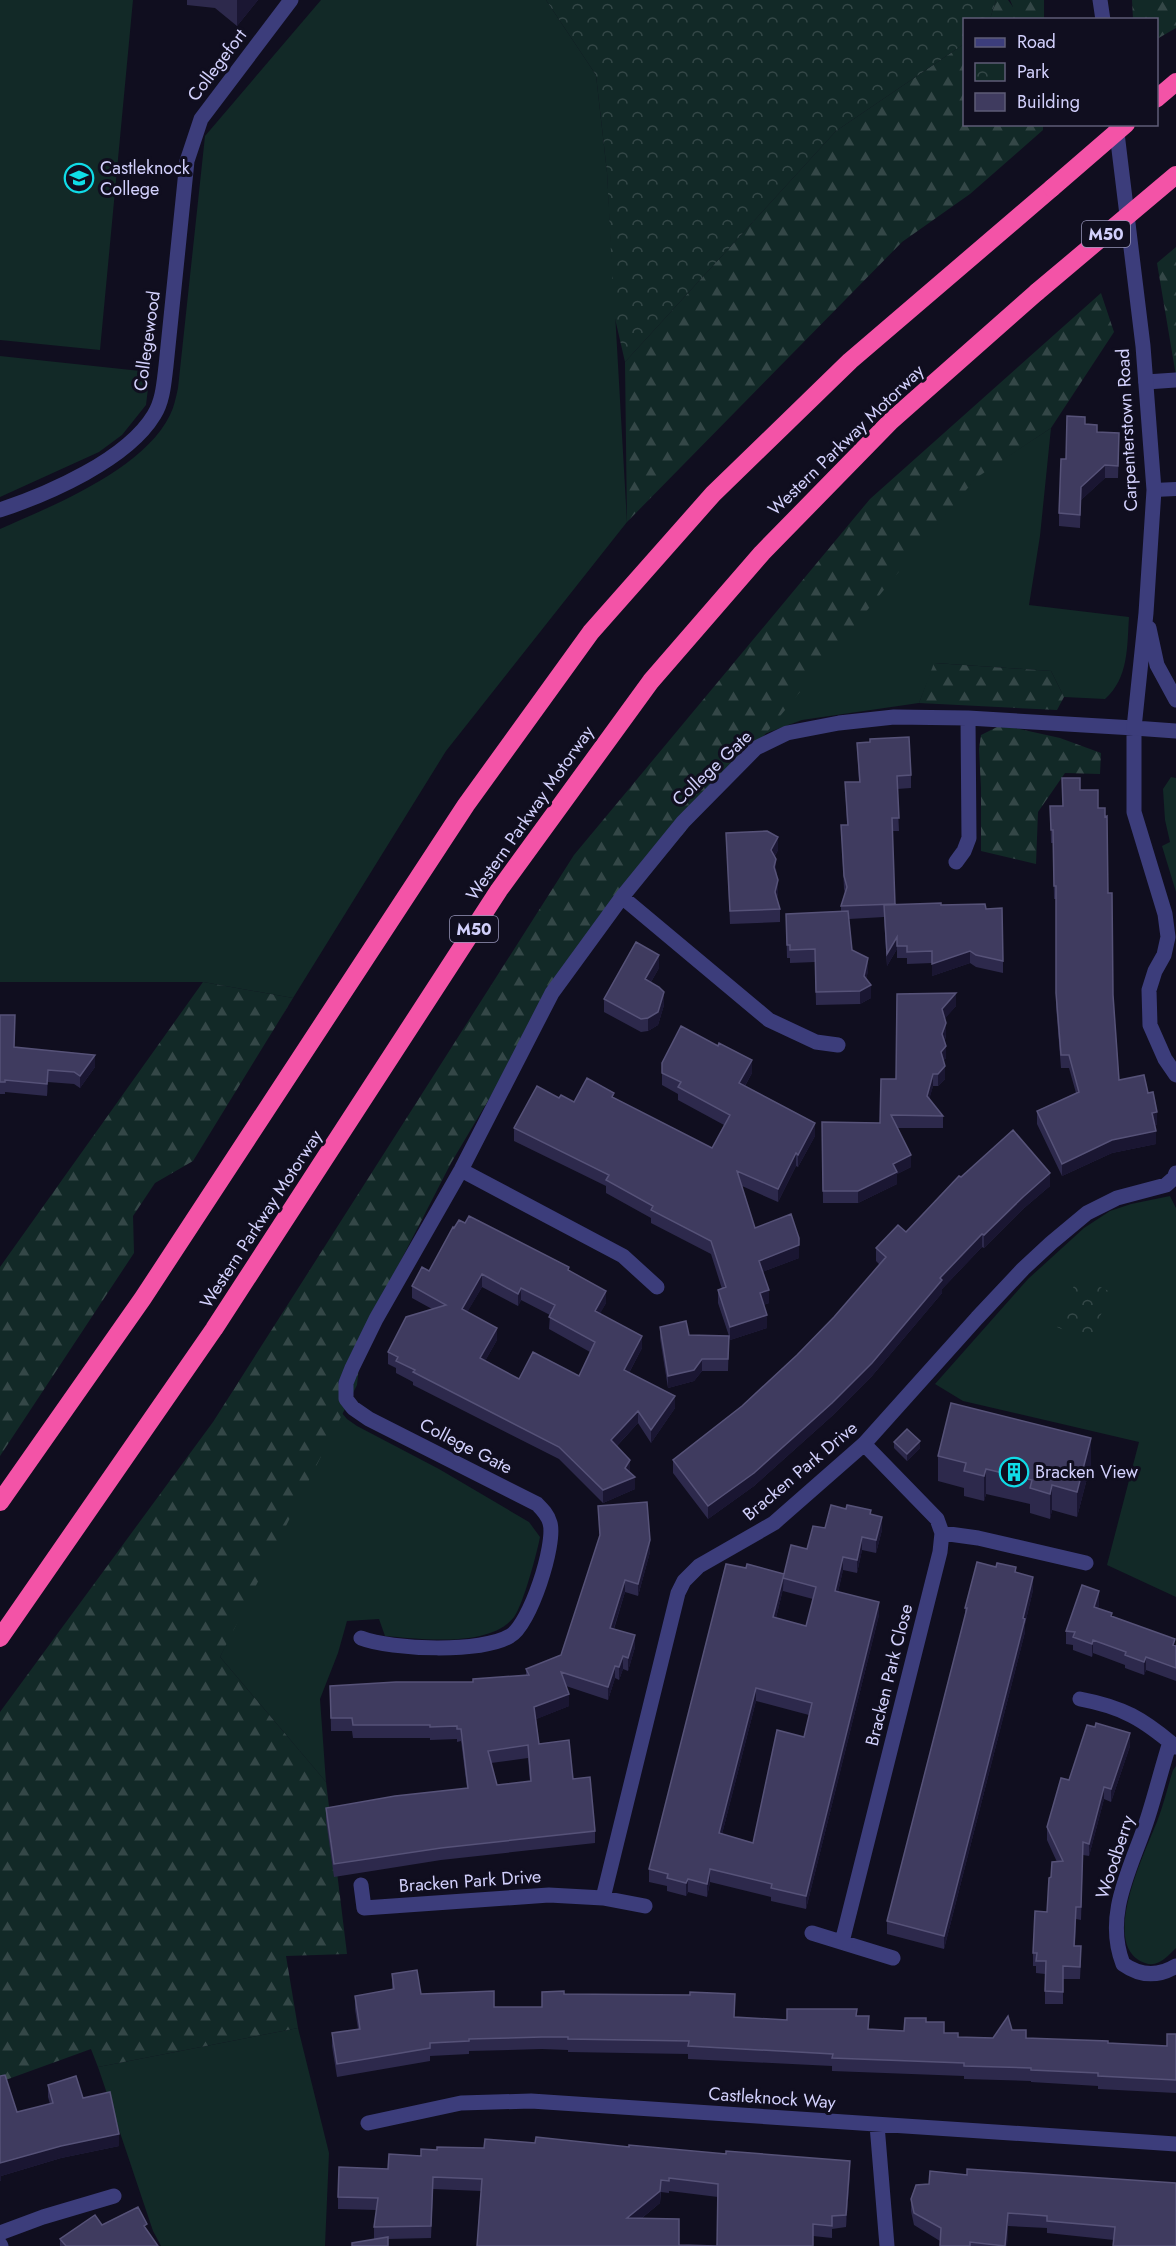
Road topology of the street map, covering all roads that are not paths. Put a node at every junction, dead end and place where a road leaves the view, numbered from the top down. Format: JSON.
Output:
{"nodes":[{"id":1,"x":291,"y":0,"type":"edge"},
{"id":2,"x":1100,"y":0,"type":"edge"},
{"id":3,"x":1103,"y":18,"type":"edge"},
{"id":4,"x":1176,"y":82,"type":"edge"},
{"id":5,"x":1158,"y":97,"type":"edge"},
{"id":6,"x":1116,"y":126,"type":"edge"},
{"id":7,"x":1124,"y":126,"type":"edge"},
{"id":8,"x":187,"y":161,"type":"joint"},
{"id":9,"x":1176,"y":175,"type":"edge"},
{"id":10,"x":1176,"y":380,"type":"edge"},
{"id":11,"x":1146,"y":382,"type":"junction"},
{"id":12,"x":1176,"y":489,"type":"edge"},
{"id":13,"x":1154,"y":490,"type":"junction"},
{"id":14,"x":0,"y":510,"type":"edge"},
{"id":15,"x":1146,"y":613,"type":"junction"},
{"id":16,"x":1176,"y":700,"type":"edge"},
{"id":17,"x":968,"y":718,"type":"junction"},
{"id":18,"x":1134,"y":728,"type":"junction"},
{"id":19,"x":1176,"y":731,"type":"edge"},
{"id":20,"x":956,"y":862,"type":"dead end"},
{"id":21,"x":622,"y":897,"type":"junction"},
{"id":22,"x":1168,"y":937,"type":"junction"},
{"id":23,"x":1176,"y":956,"type":"edge"},
{"id":24,"x":838,"y":1046,"type":"dead end"},
{"id":25,"x":1176,"y":1075,"type":"edge"},
{"id":26,"x":461,"y":1170,"type":"junction"},
{"id":27,"x":1175,"y":1177,"type":"edge"},
{"id":28,"x":657,"y":1287,"type":"dead end"},
{"id":29,"x":864,"y":1444,"type":"junction"},
{"id":30,"x":0,"y":1502,"type":"edge"},
{"id":31,"x":942,"y":1533,"type":"junction"},
{"id":32,"x":1086,"y":1563,"type":"dead end"},
{"id":33,"x":0,"y":1638,"type":"edge"},
{"id":34,"x":361,"y":1638,"type":"dead end"},
{"id":35,"x":1080,"y":1699,"type":"dead end"},
{"id":36,"x":1173,"y":1744,"type":"edge"},
{"id":37,"x":361,"y":1885,"type":"dead end"},
{"id":38,"x":603,"y":1898,"type":"junction"},
{"id":39,"x":645,"y":1906,"type":"dead end"},
{"id":40,"x":812,"y":1933,"type":"dead end"},
{"id":41,"x":842,"y":1942,"type":"junction"},
{"id":42,"x":893,"y":1958,"type":"dead end"},
{"id":43,"x":1176,"y":1965,"type":"edge"},
{"id":44,"x":368,"y":2123,"type":"dead end"},
{"id":45,"x":877,"y":2125,"type":"junction"},
{"id":46,"x":1176,"y":2144,"type":"edge"},
{"id":47,"x":114,"y":2196,"type":"dead end"},
{"id":48,"x":0,"y":2233,"type":"edge"},
{"id":49,"x":887,"y":2246,"type":"edge"}],
"edges":[{"from":1,"to":8,"type":"street","name":"Collegefort"},
{"from":2,"to":3,"type":"street"},
{"from":4,"to":5,"type":"highway"},
{"from":6,"to":11,"type":"street","name":"Carpenterstown Road"},
{"from":7,"to":30,"type":"highway","bridge":true},
{"from":8,"to":14,"type":"street","name":"Collegewood"},
{"from":9,"to":33,"type":"highway","name":"Western Parkway Motorway","number":"M50","bridge":true},
{"from":10,"to":11,"type":"street"},
{"from":11,"to":13,"type":"street","name":"Carpenterstown Road"},
{"from":12,"to":13,"type":"lane"},
{"from":13,"to":15,"type":"street","name":"Carpenterstown Road"},
{"from":15,"to":16,"type":"street"},
{"from":15,"to":18,"type":"street","name":"Carpenterstown Road"},
{"from":17,"to":18,"type":"street","name":"College Gate"},
{"from":17,"to":20,"type":"street"},
{"from":17,"to":21,"type":"street","name":"College Gate"},
{"from":18,"to":19,"type":"street"},
{"from":18,"to":22,"type":"street"},
{"from":21,"to":24,"type":"street"},
{"from":21,"to":26,"type":"street","name":"College Gate"},
{"from":22,"to":23,"type":"street"},
{"from":22,"to":25,"type":"street"},
{"from":26,"to":28,"type":"street"},
{"from":26,"to":34,"type":"street","name":"College Gate"},
{"from":27,"to":29,"type":"street","name":"Bracken Park Drive"},
{"from":29,"to":31,"type":"street"},
{"from":29,"to":38,"type":"street","name":"Bracken Park Drive"},
{"from":31,"to":32,"type":"street"},
{"from":31,"to":41,"type":"street","name":"Bracken Park Close"},
{"from":35,"to":36,"type":"street","name":"Woodberry"},
{"from":36,"to":43,"type":"street","name":"Woodberry"},
{"from":37,"to":38,"type":"street","name":"Bracken Park Drive"},
{"from":38,"to":39,"type":"street","name":"Bracken Park Drive"},
{"from":40,"to":41,"type":"street"},
{"from":41,"to":42,"type":"street"},
{"from":44,"to":45,"type":"street","name":"Castleknock Way"},
{"from":45,"to":46,"type":"street","name":"Castleknock Way"},
{"from":45,"to":49,"type":"street"},
{"from":47,"to":48,"type":"street"}]}
